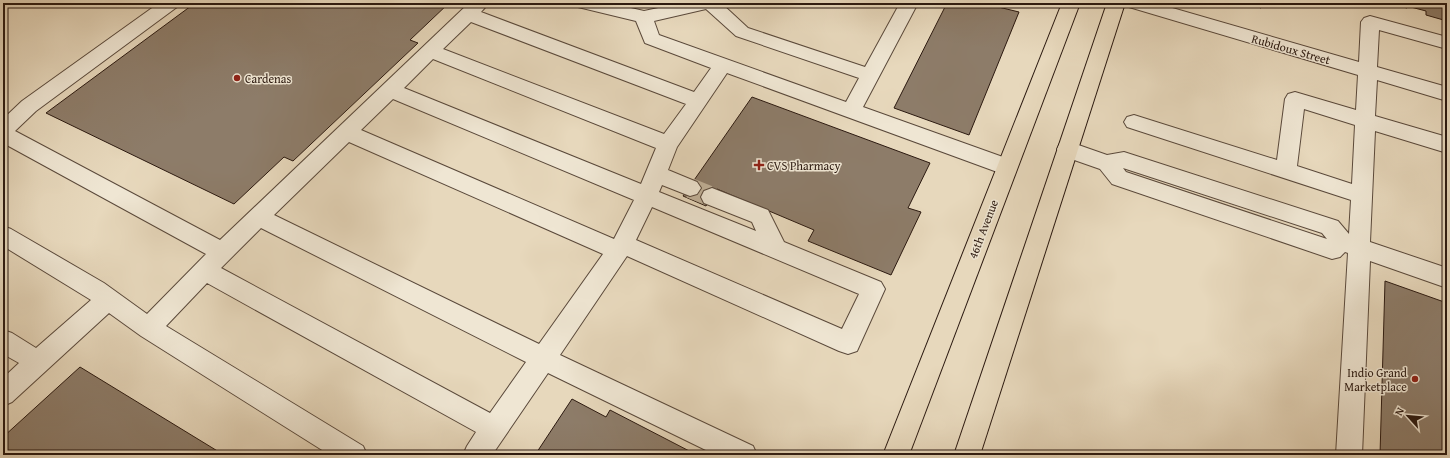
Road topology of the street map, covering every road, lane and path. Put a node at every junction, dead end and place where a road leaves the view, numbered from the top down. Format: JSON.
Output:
{"nodes":[{"id":1,"x":171,"y":3,"type":"edge"},
{"id":2,"x":584,"y":3,"type":"edge"},
{"id":3,"x":710,"y":3,"type":"edge"},
{"id":4,"x":909,"y":3,"type":"edge"},
{"id":5,"x":1071,"y":3,"type":"edge"},
{"id":6,"x":1116,"y":3,"type":"edge"},
{"id":7,"x":1135,"y":3,"type":"edge"},
{"id":8,"x":474,"y":8,"type":"edge"},
{"id":9,"x":644,"y":17,"type":"junction"},
{"id":10,"x":1447,"y":43,"type":"edge"},
{"id":11,"x":430,"y":51,"type":"junction"},
{"id":12,"x":723,"y":65,"type":"junction"},
{"id":13,"x":1367,"y":71,"type":"junction"},
{"id":14,"x":870,"y":74,"type":"junction"},
{"id":15,"x":390,"y":90,"type":"junction"},
{"id":16,"x":1447,"y":94,"type":"edge"},
{"id":17,"x":699,"y":101,"type":"junction"},
{"id":18,"x":850,"y":111,"type":"junction"},
{"id":19,"x":1364,"y":120,"type":"junction"},
{"id":20,"x":1134,"y":122,"type":"dead end"},
{"id":21,"x":3,"y":131,"type":"edge"},
{"id":22,"x":346,"y":132,"type":"junction"},
{"id":23,"x":3,"y":134,"type":"edge"},
{"id":24,"x":668,"y":144,"type":"junction"},
{"id":25,"x":1447,"y":145,"type":"edge"},
{"id":26,"x":1067,"y":149,"type":"junction"},
{"id":27,"x":1007,"y":167,"type":"junction"},
{"id":28,"x":1286,"y":171,"type":"junction"},
{"id":29,"x":656,"y":174,"type":"junction"},
{"id":30,"x":690,"y":188,"type":"tunnel mouth"},
{"id":31,"x":1361,"y":195,"type":"junction"},
{"id":32,"x":647,"y":196,"type":"junction"},
{"id":33,"x":712,"y":196,"type":"tunnel mouth"},
{"id":34,"x":258,"y":217,"type":"junction"},
{"id":35,"x":3,"y":235,"type":"edge"},
{"id":36,"x":1350,"y":245,"type":"junction"},
{"id":37,"x":621,"y":247,"type":"junction"},
{"id":38,"x":776,"y":249,"type":"junction"},
{"id":39,"x":222,"y":252,"type":"junction"},
{"id":40,"x":205,"y":271,"type":"junction"},
{"id":41,"x":1447,"y":278,"type":"edge"},
{"id":42,"x":108,"y":300,"type":"junction"},
{"id":43,"x":149,"y":328,"type":"junction"},
{"id":44,"x":3,"y":340,"type":"edge"},
{"id":45,"x":544,"y":359,"type":"junction"},
{"id":46,"x":38,"y":362,"type":"junction"},
{"id":47,"x":3,"y":394,"type":"edge"},
{"id":48,"x":495,"y":429,"type":"junction"},
{"id":49,"x":902,"y":452,"type":"edge"},
{"id":50,"x":354,"y":455,"type":"edge"},
{"id":51,"x":476,"y":455,"type":"edge"},
{"id":52,"x":744,"y":455,"type":"edge"},
{"id":53,"x":967,"y":455,"type":"edge"},
{"id":54,"x":1349,"y":455,"type":"edge"}],
"edges":[{"from":1,"to":21,"type":"street"},
{"from":2,"to":9,"type":"street"},
{"from":3,"to":9,"type":"street"},
{"from":3,"to":14,"type":"street"},
{"from":4,"to":14,"type":"street"},
{"from":5,"to":27,"type":"main road","name":"46th Avenue"},
{"from":6,"to":26,"type":"main road"},
{"from":7,"to":13,"type":"street","name":"Rubidoux Street"},
{"from":8,"to":11,"type":"street"},
{"from":8,"to":17,"type":"street"},
{"from":9,"to":12,"type":"street"},
{"from":10,"to":13,"type":"street"},
{"from":11,"to":15,"type":"street"},
{"from":11,"to":24,"type":"street"},
{"from":12,"to":17,"type":"street"},
{"from":12,"to":18,"type":"street"},
{"from":13,"to":16,"type":"street","name":"Rubidoux Street"},
{"from":13,"to":19,"type":"street"},
{"from":14,"to":18,"type":"street"},
{"from":15,"to":22,"type":"street"},
{"from":15,"to":32,"type":"street"},
{"from":17,"to":24,"type":"street"},
{"from":18,"to":27,"type":"street"},
{"from":19,"to":25,"type":"street"},
{"from":19,"to":28,"type":"street"},
{"from":19,"to":31,"type":"street"},
{"from":20,"to":28,"type":"street"},
{"from":22,"to":34,"type":"street"},
{"from":22,"to":37,"type":"street"},
{"from":23,"to":39,"type":"street"},
{"from":24,"to":29,"type":"street"},
{"from":26,"to":36,"type":"street"},
{"from":26,"to":53,"type":"main road"},
{"from":27,"to":49,"type":"main road","name":"46th Avenue"},
{"from":28,"to":31,"type":"street"},
{"from":29,"to":30,"type":"street"},
{"from":29,"to":32,"type":"street"},
{"from":31,"to":36,"type":"street"},
{"from":32,"to":37,"type":"street"},
{"from":32,"to":38,"type":"street"},
{"from":33,"to":38,"type":"street"},
{"from":34,"to":39,"type":"street"},
{"from":34,"to":45,"type":"street"},
{"from":35,"to":42,"type":"street"},
{"from":36,"to":41,"type":"street"},
{"from":36,"to":54,"type":"street"},
{"from":37,"to":38,"type":"street"},
{"from":37,"to":45,"type":"street"},
{"from":39,"to":40,"type":"street"},
{"from":40,"to":43,"type":"street"},
{"from":40,"to":48,"type":"street"},
{"from":42,"to":43,"type":"street"},
{"from":42,"to":46,"type":"street"},
{"from":43,"to":50,"type":"street"},
{"from":44,"to":46,"type":"street"},
{"from":45,"to":48,"type":"street"},
{"from":45,"to":52,"type":"street"},
{"from":46,"to":47,"type":"street"},
{"from":48,"to":51,"type":"street"}]}
